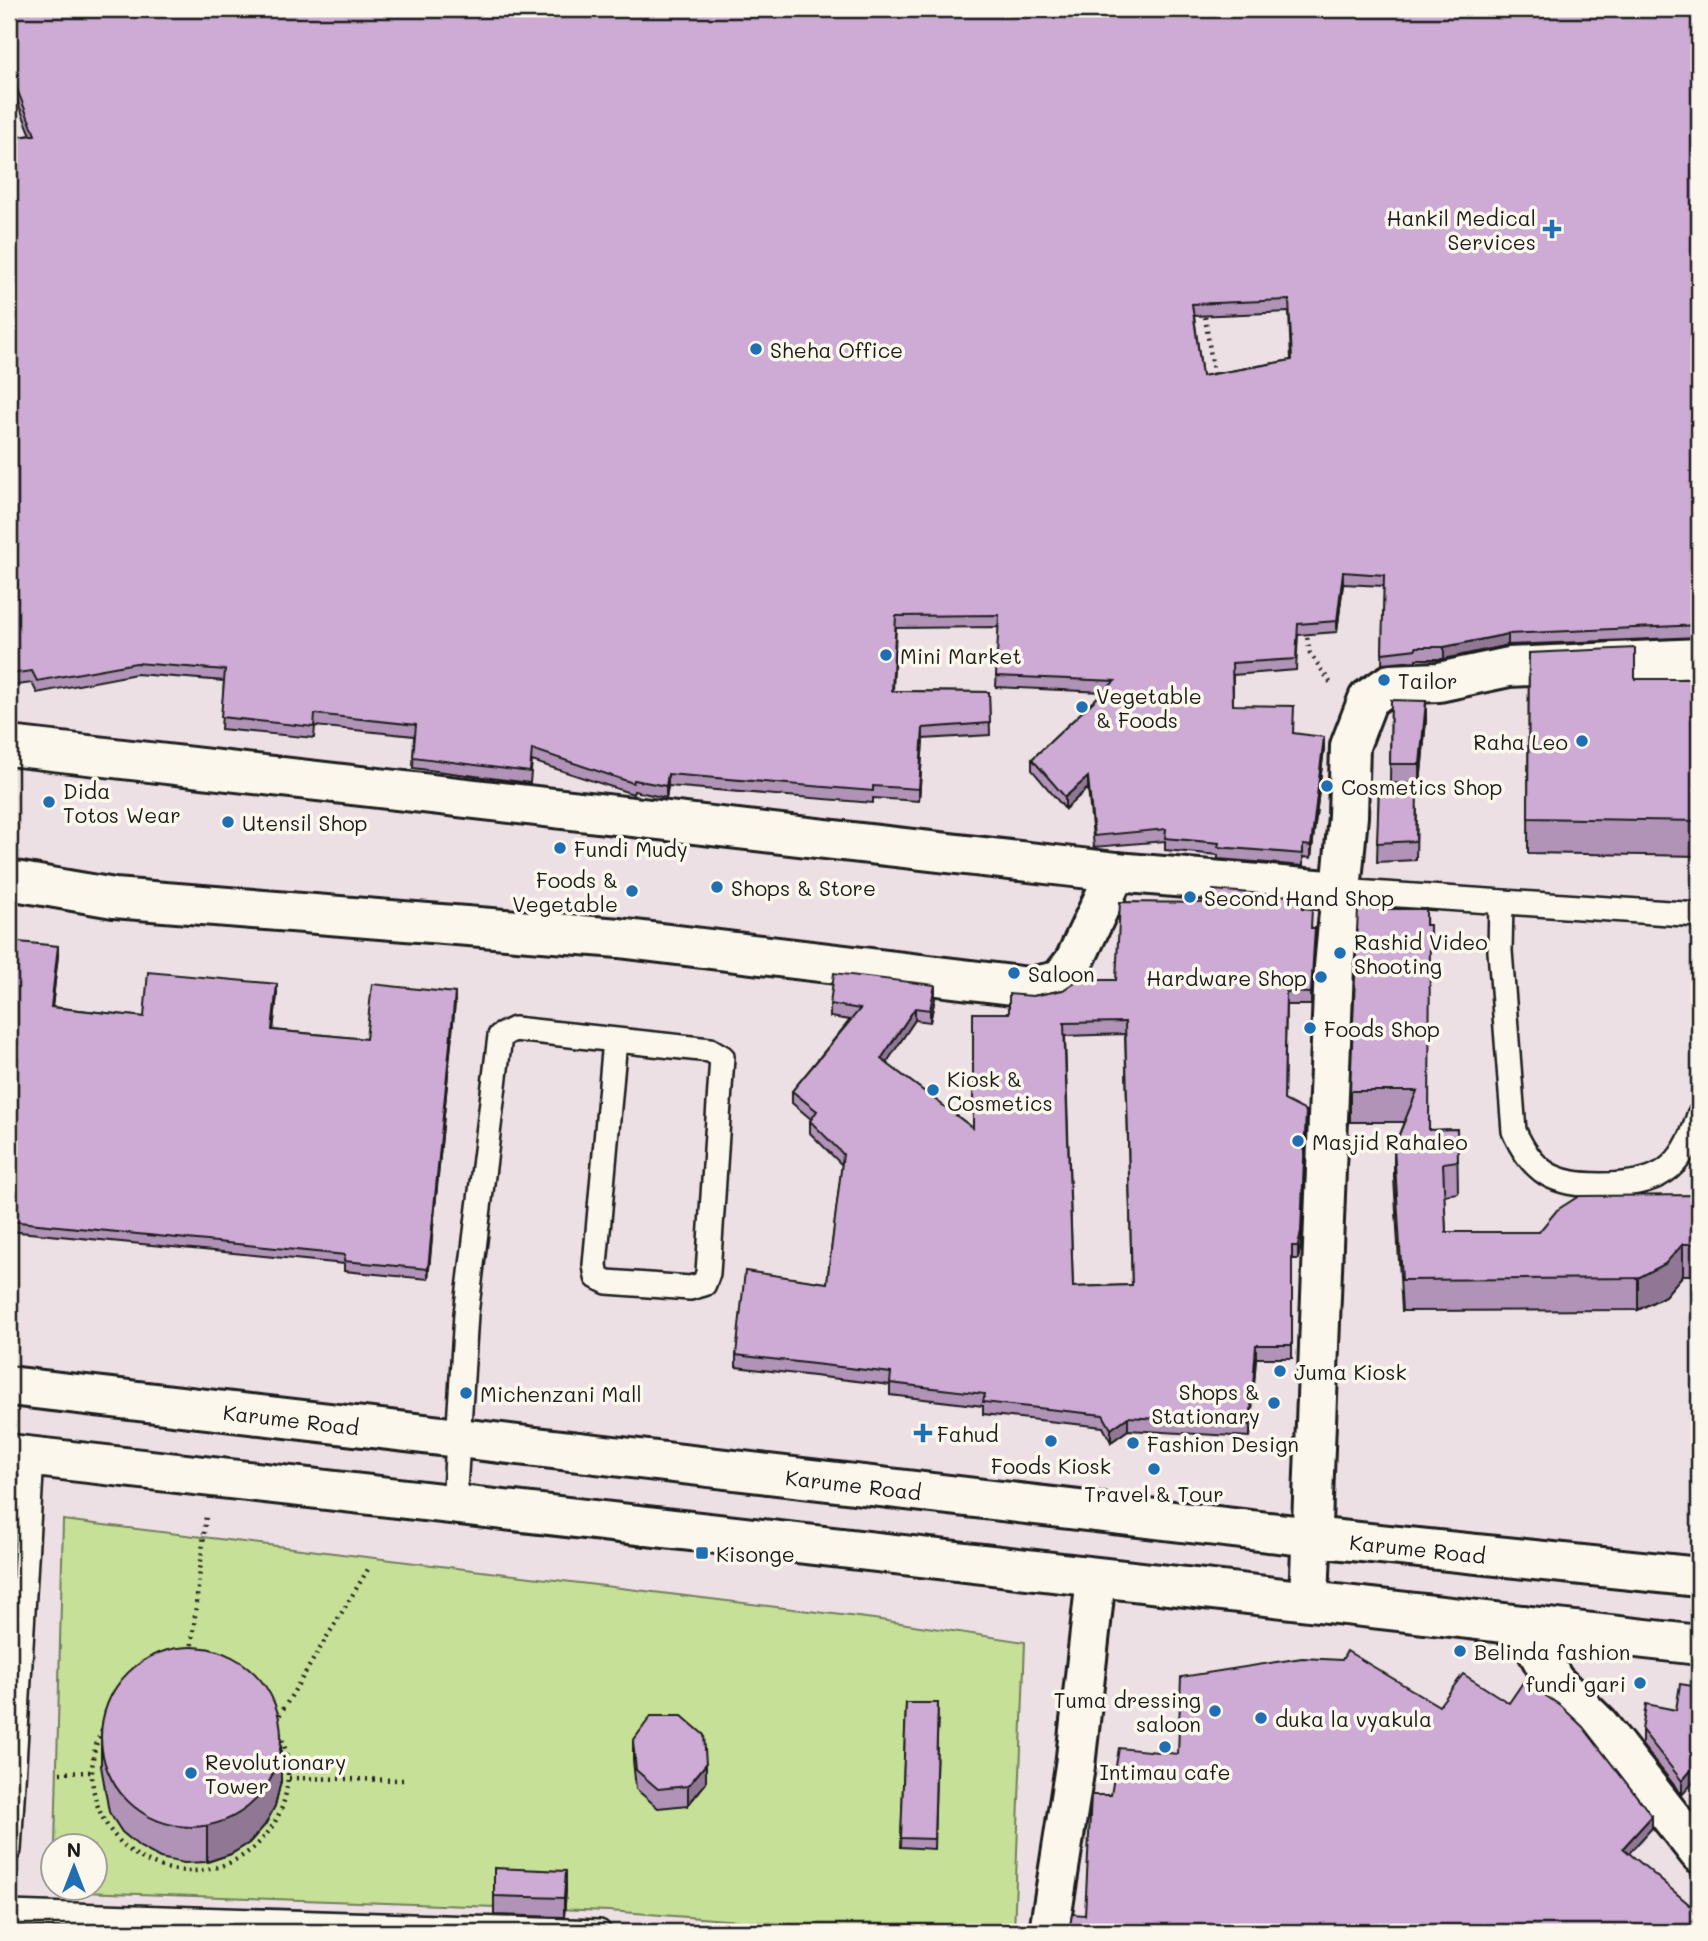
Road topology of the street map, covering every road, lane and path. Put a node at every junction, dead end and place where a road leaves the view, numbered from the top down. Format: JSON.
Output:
{"nodes":[{"id":1,"x":1204,"y":308,"type":"edge"},
{"id":2,"x":1216,"y":384,"type":"edge"},
{"id":3,"x":1305,"y":626,"type":"edge"},
{"id":4,"x":1699,"y":658,"type":"edge"},
{"id":5,"x":1368,"y":699,"type":"junction"},
{"id":6,"x":9,"y":746,"type":"edge"},
{"id":7,"x":1116,"y":872,"type":"junction"},
{"id":8,"x":9,"y":880,"type":"edge"},
{"id":9,"x":1340,"y":891,"type":"junction"},
{"id":10,"x":1501,"y":902,"type":"junction"},
{"id":11,"x":1699,"y":915,"type":"edge"},
{"id":12,"x":615,"y":1040,"type":"junction"},
{"id":13,"x":1699,"y":1115,"type":"edge"},
{"id":14,"x":9,"y":1386,"type":"edge"},
{"id":15,"x":459,"y":1438,"type":"junction"},
{"id":16,"x":20,"y":1456,"type":"edge"},
{"id":17,"x":210,"y":1476,"type":"junction"},
{"id":18,"x":454,"y":1505,"type":"junction"},
{"id":19,"x":1312,"y":1537,"type":"junction"},
{"id":20,"x":370,"y":1566,"type":"dead end"},
{"id":21,"x":1699,"y":1577,"type":"edge"},
{"id":22,"x":1096,"y":1578,"type":"junction"},
{"id":23,"x":1309,"y":1600,"type":"junction"},
{"id":24,"x":1523,"y":1625,"type":"junction"},
{"id":25,"x":1699,"y":1645,"type":"edge"},
{"id":26,"x":189,"y":1674,"type":"junction"},
{"id":27,"x":274,"y":1724,"type":"junction"},
{"id":28,"x":91,"y":1772,"type":"junction"},
{"id":29,"x":60,"y":1773,"type":"dead end"},
{"id":30,"x":289,"y":1778,"type":"junction"},
{"id":31,"x":403,"y":1780,"type":"dead end"},
{"id":32,"x":9,"y":1850,"type":"edge"},
{"id":33,"x":1699,"y":1853,"type":"edge"},
{"id":34,"x":9,"y":1913,"type":"edge"},
{"id":35,"x":599,"y":1932,"type":"edge"},
{"id":36,"x":1049,"y":1932,"type":"edge"}],
"edges":[{"from":1,"to":2,"type":"path"},
{"from":3,"to":5,"type":"path"},
{"from":4,"to":5,"type":"street"},
{"from":5,"to":9,"type":"street"},
{"from":6,"to":7,"type":"street"},
{"from":7,"to":8,"type":"street"},
{"from":7,"to":9,"type":"street"},
{"from":9,"to":10,"type":"lane"},
{"from":9,"to":19,"type":"street"},
{"from":10,"to":11,"type":"lane"},
{"from":10,"to":13,"type":"lane"},
{"from":12,"to":12,"type":"lane"},
{"from":12,"to":15,"type":"lane"},
{"from":14,"to":15,"type":"street","name":"Karume Road"},
{"from":15,"to":18,"type":"lane"},
{"from":15,"to":19,"type":"street","name":"Karume Road"},
{"from":16,"to":17,"type":"street"},
{"from":16,"to":32,"type":"lane"},
{"from":17,"to":18,"type":"street"},
{"from":17,"to":26,"type":"path"},
{"from":18,"to":22,"type":"street"},
{"from":19,"to":21,"type":"street","name":"Karume Road"},
{"from":19,"to":23,"type":"street"},
{"from":20,"to":27,"type":"path"},
{"from":22,"to":23,"type":"street"},
{"from":22,"to":36,"type":"street"},
{"from":23,"to":24,"type":"street"},
{"from":24,"to":25,"type":"street"},
{"from":24,"to":33,"type":"street"},
{"from":26,"to":27,"type":"path"},
{"from":26,"to":28,"type":"path"},
{"from":27,"to":30,"type":"path"},
{"from":28,"to":29,"type":"path"},
{"from":28,"to":30,"type":"path"},
{"from":30,"to":31,"type":"path"},
{"from":34,"to":35,"type":"lane"}]}
